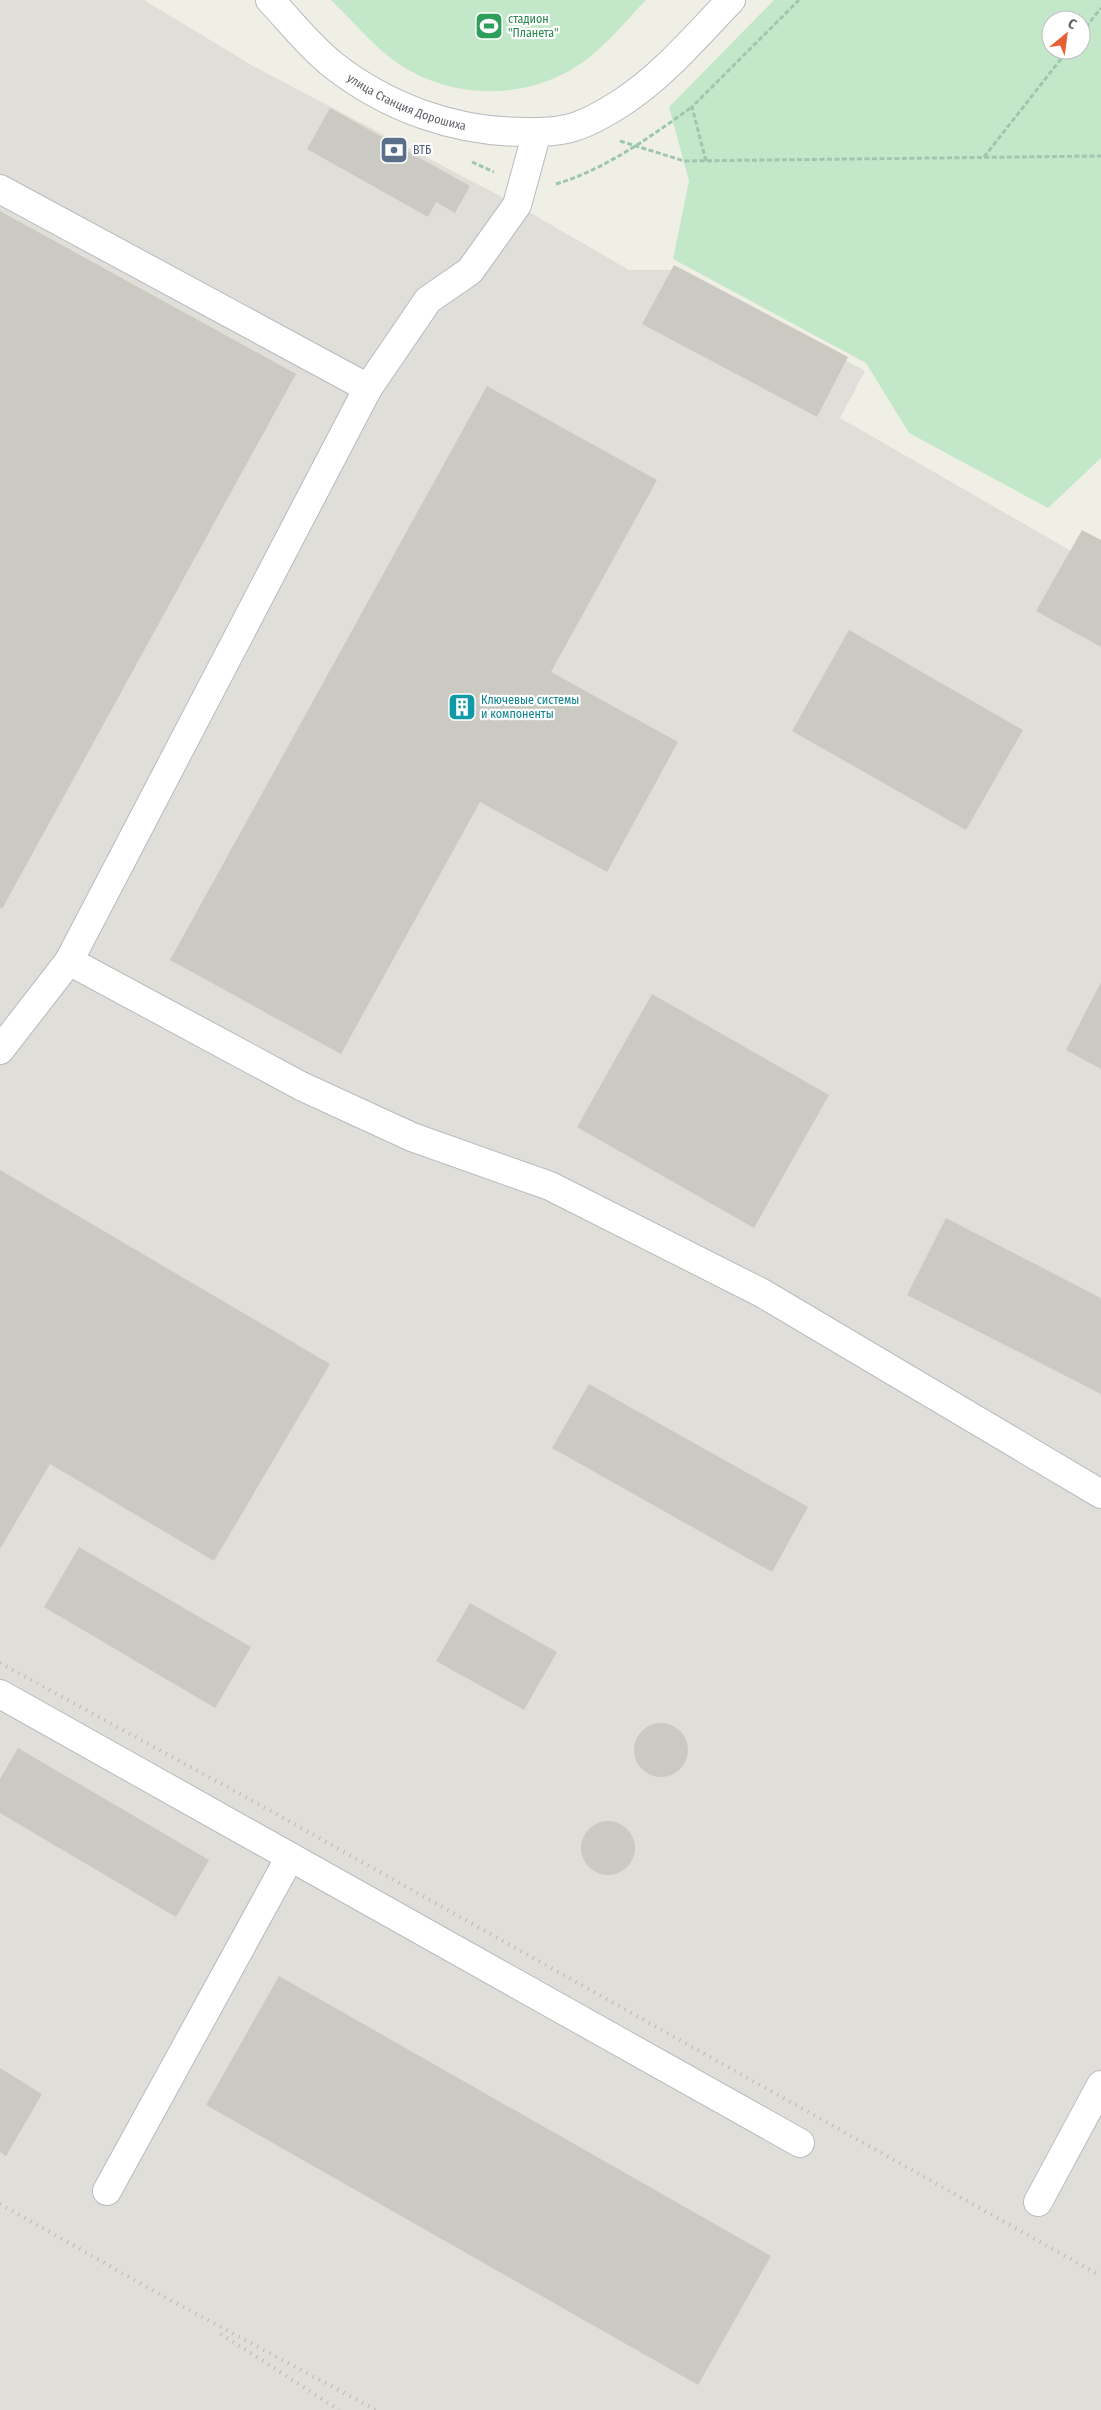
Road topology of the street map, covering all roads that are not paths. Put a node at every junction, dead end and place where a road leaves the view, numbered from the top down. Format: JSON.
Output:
{"nodes":[{"id":1,"x":270,"y":0,"type":"edge"},
{"id":2,"x":731,"y":0,"type":"edge"},
{"id":3,"x":537,"y":132,"type":"junction"},
{"id":4,"x":0,"y":189,"type":"edge"},
{"id":5,"x":368,"y":388,"type":"junction"},
{"id":6,"x":69,"y":961,"type":"junction"},
{"id":7,"x":0,"y":1050,"type":"edge"},
{"id":8,"x":1101,"y":1494,"type":"edge"},
{"id":9,"x":0,"y":1694,"type":"edge"},
{"id":10,"x":290,"y":1858,"type":"junction"},
{"id":11,"x":1101,"y":2085,"type":"edge"},
{"id":12,"x":800,"y":2143,"type":"dead end"},
{"id":13,"x":107,"y":2191,"type":"dead end"},
{"id":14,"x":1038,"y":2202,"type":"dead end"}],
"edges":[{"from":1,"to":3,"type":"street","name":"улица Станция Дорошиха"},
{"from":2,"to":3,"type":"street","name":"улица Станция Дорошиха"},
{"from":3,"to":5,"type":"street"},
{"from":4,"to":5,"type":"street"},
{"from":5,"to":6,"type":"street"},
{"from":6,"to":7,"type":"street"},
{"from":6,"to":8,"type":"street"},
{"from":9,"to":10,"type":"street"},
{"from":10,"to":12,"type":"street"},
{"from":10,"to":13,"type":"street"},
{"from":11,"to":14,"type":"street"}]}
